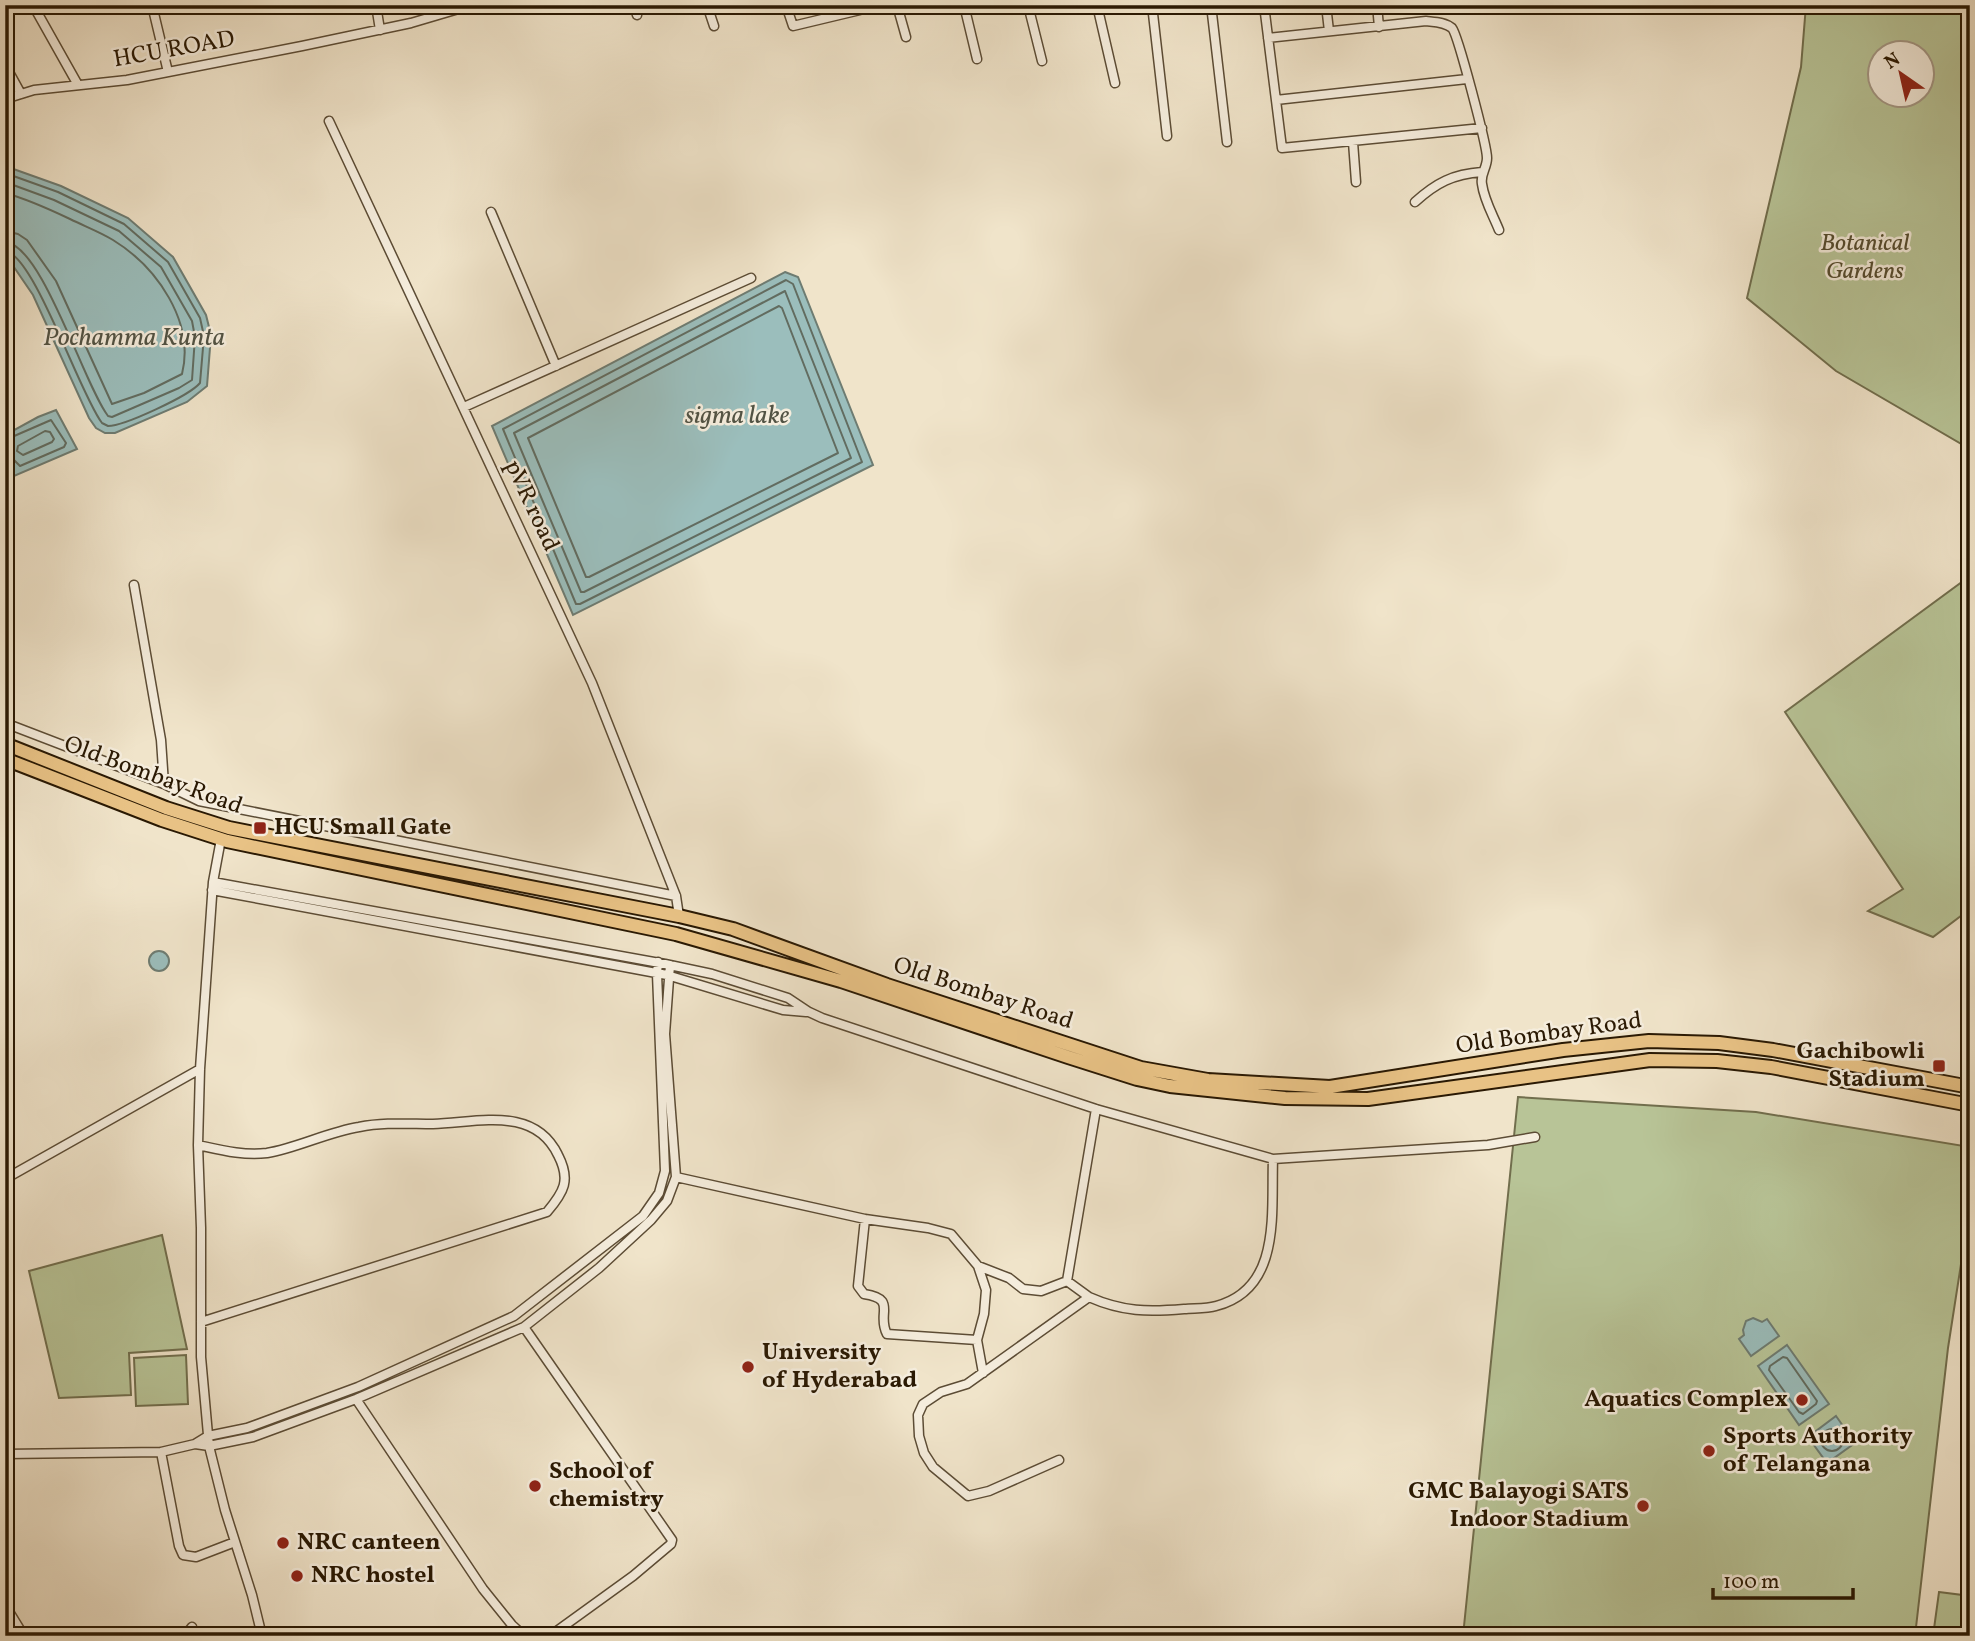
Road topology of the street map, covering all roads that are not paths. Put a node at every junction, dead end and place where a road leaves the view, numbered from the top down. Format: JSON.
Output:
{"nodes":[{"id":1,"x":33,"y":5,"type":"edge"},
{"id":2,"x":152,"y":5,"type":"edge"},
{"id":3,"x":376,"y":5,"type":"edge"},
{"id":4,"x":472,"y":5,"type":"edge"},
{"id":5,"x":634,"y":5,"type":"edge"},
{"id":6,"x":707,"y":5,"type":"edge"},
{"id":7,"x":786,"y":5,"type":"edge"},
{"id":8,"x":859,"y":5,"type":"edge"},
{"id":9,"x":897,"y":5,"type":"edge"},
{"id":10,"x":964,"y":5,"type":"edge"},
{"id":11,"x":1028,"y":5,"type":"edge"},
{"id":12,"x":1097,"y":5,"type":"edge"},
{"id":13,"x":1152,"y":5,"type":"edge"},
{"id":14,"x":1211,"y":5,"type":"edge"},
{"id":15,"x":1264,"y":5,"type":"edge"},
{"id":16,"x":1326,"y":5,"type":"edge"},
{"id":17,"x":1377,"y":5,"type":"edge"},
{"id":18,"x":449,"y":8,"type":"edge"},
{"id":19,"x":637,"y":15,"type":"dead end"},
{"id":20,"x":714,"y":26,"type":"dead end"},
{"id":21,"x":1379,"y":27,"type":"junction"},
{"id":22,"x":380,"y":30,"type":"junction"},
{"id":23,"x":1329,"y":31,"type":"junction"},
{"id":24,"x":906,"y":37,"type":"dead end"},
{"id":25,"x":1268,"y":38,"type":"junction"},
{"id":26,"x":977,"y":59,"type":"dead end"},
{"id":27,"x":1042,"y":61,"type":"dead end"},
{"id":28,"x":5,"y":65,"type":"edge"},
{"id":29,"x":168,"y":72,"type":"junction"},
{"id":30,"x":1467,"y":79,"type":"junction"},
{"id":31,"x":1115,"y":83,"type":"dead end"},
{"id":32,"x":78,"y":85,"type":"junction"},
{"id":33,"x":21,"y":94,"type":"junction"},
{"id":34,"x":5,"y":99,"type":"edge"},
{"id":35,"x":1276,"y":100,"type":"junction"},
{"id":36,"x":329,"y":121,"type":"dead end"},
{"id":37,"x":1482,"y":128,"type":"junction"},
{"id":38,"x":1167,"y":136,"type":"dead end"},
{"id":39,"x":1227,"y":142,"type":"dead end"},
{"id":40,"x":1353,"y":142,"type":"junction"},
{"id":41,"x":1482,"y":172,"type":"junction"},
{"id":42,"x":1356,"y":182,"type":"dead end"},
{"id":43,"x":1415,"y":202,"type":"dead end"},
{"id":44,"x":491,"y":212,"type":"dead end"},
{"id":45,"x":1499,"y":230,"type":"dead end"},
{"id":46,"x":751,"y":278,"type":"dead end"},
{"id":47,"x":556,"y":366,"type":"junction"},
{"id":48,"x":464,"y":408,"type":"junction"},
{"id":49,"x":134,"y":585,"type":"dead end"},
{"id":50,"x":5,"y":723,"type":"edge"},
{"id":51,"x":5,"y":744,"type":"edge"},
{"id":52,"x":5,"y":758,"type":"edge"},
{"id":53,"x":164,"y":784,"type":"junction"},
{"id":54,"x":221,"y":839,"type":"junction"},
{"id":55,"x":212,"y":886,"type":"junction"},
{"id":56,"x":676,"y":897,"type":"junction"},
{"id":57,"x":679,"y":916,"type":"junction"},
{"id":58,"x":658,"y":962,"type":"junction"},
{"id":59,"x":670,"y":965,"type":"junction"},
{"id":60,"x":657,"y":974,"type":"junction"},
{"id":61,"x":667,"y":975,"type":"junction"},
{"id":62,"x":808,"y":1012,"type":"junction"},
{"id":63,"x":201,"y":1069,"type":"junction"},
{"id":64,"x":1967,"y":1086,"type":"edge"},
{"id":65,"x":1965,"y":1105,"type":"edge"},
{"id":66,"x":1096,"y":1109,"type":"junction"},
{"id":67,"x":1535,"y":1138,"type":"dead end"},
{"id":68,"x":198,"y":1145,"type":"junction"},
{"id":69,"x":1273,"y":1159,"type":"junction"},
{"id":70,"x":676,"y":1177,"type":"junction"},
{"id":71,"x":5,"y":1178,"type":"edge"},
{"id":72,"x":864,"y":1219,"type":"junction"},
{"id":73,"x":978,"y":1266,"type":"junction"},
{"id":74,"x":1068,"y":1281,"type":"junction"},
{"id":75,"x":1089,"y":1297,"type":"junction"},
{"id":76,"x":201,"y":1322,"type":"junction"},
{"id":77,"x":524,"y":1327,"type":"junction"},
{"id":78,"x":976,"y":1340,"type":"junction"},
{"id":79,"x":983,"y":1373,"type":"junction"},
{"id":80,"x":356,"y":1399,"type":"junction"},
{"id":81,"x":208,"y":1436,"type":"junction"},
{"id":82,"x":195,"y":1444,"type":"junction"},
{"id":83,"x":209,"y":1446,"type":"junction"},
{"id":84,"x":161,"y":1452,"type":"junction"},
{"id":85,"x":5,"y":1454,"type":"edge"},
{"id":86,"x":1059,"y":1460,"type":"dead end"},
{"id":87,"x":235,"y":1542,"type":"junction"},
{"id":88,"x":5,"y":1605,"type":"edge"},
{"id":89,"x":192,"y":1627,"type":"dead end"},
{"id":90,"x":24,"y":1636,"type":"edge"},
{"id":91,"x":185,"y":1636,"type":"edge"},
{"id":92,"x":262,"y":1636,"type":"edge"},
{"id":93,"x":524,"y":1636,"type":"edge"},
{"id":94,"x":550,"y":1636,"type":"edge"}],
"edges":[{"from":1,"to":32,"type":"street"},
{"from":2,"to":29,"type":"street"},
{"from":3,"to":22,"type":"street"},
{"from":4,"to":18,"type":"street","name":"HCU ROAD"},
{"from":5,"to":19,"type":"street"},
{"from":6,"to":20,"type":"street"},
{"from":7,"to":8,"type":"street"},
{"from":9,"to":24,"type":"street"},
{"from":10,"to":26,"type":"street"},
{"from":11,"to":27,"type":"street"},
{"from":12,"to":31,"type":"street"},
{"from":13,"to":38,"type":"street"},
{"from":14,"to":39,"type":"street"},
{"from":15,"to":25,"type":"street"},
{"from":16,"to":23,"type":"street"},
{"from":17,"to":21,"type":"street"},
{"from":18,"to":22,"type":"street","name":"HCU ROAD"},
{"from":21,"to":23,"type":"street"},
{"from":21,"to":30,"type":"street"},
{"from":22,"to":29,"type":"street","name":"HCU ROAD"},
{"from":23,"to":25,"type":"street"},
{"from":25,"to":35,"type":"street"},
{"from":28,"to":33,"type":"street"},
{"from":29,"to":32,"type":"street","name":"HCU ROAD"},
{"from":30,"to":35,"type":"street"},
{"from":30,"to":37,"type":"street"},
{"from":32,"to":33,"type":"street","name":"HCU ROAD"},
{"from":33,"to":34,"type":"street","name":"HCU ROAD"},
{"from":35,"to":40,"type":"street"},
{"from":36,"to":48,"type":"street","name":"pVR road"},
{"from":37,"to":40,"type":"street"},
{"from":37,"to":41,"type":"street"},
{"from":40,"to":42,"type":"street"},
{"from":41,"to":43,"type":"street"},
{"from":41,"to":45,"type":"street"},
{"from":44,"to":47,"type":"street"},
{"from":46,"to":47,"type":"street"},
{"from":47,"to":48,"type":"street"},
{"from":48,"to":56,"type":"street","name":"pVR road"},
{"from":49,"to":53,"type":"street"},
{"from":50,"to":53,"type":"street"},
{"from":51,"to":57,"type":"main road","name":"Old Bombay Road"},
{"from":52,"to":54,"type":"main road","name":"Old Bombay Road"},
{"from":53,"to":56,"type":"street"},
{"from":54,"to":55,"type":"street"},
{"from":54,"to":65,"type":"main road","name":"Old Bombay Road"},
{"from":55,"to":58,"type":"street"},
{"from":55,"to":60,"type":"street"},
{"from":55,"to":63,"type":"street"},
{"from":56,"to":57,"type":"street","name":"pVR road"},
{"from":57,"to":64,"type":"main road","name":"Old Bombay Road"},
{"from":58,"to":59,"type":"street"},
{"from":58,"to":60,"type":"street"},
{"from":59,"to":61,"type":"street"},
{"from":59,"to":62,"type":"street"},
{"from":60,"to":61,"type":"street"},
{"from":60,"to":81,"type":"street"},
{"from":61,"to":62,"type":"street"},
{"from":61,"to":70,"type":"street"},
{"from":62,"to":66,"type":"street"},
{"from":63,"to":68,"type":"street"},
{"from":63,"to":71,"type":"street"},
{"from":64,"to":65,"type":"main road"},
{"from":66,"to":69,"type":"street"},
{"from":66,"to":74,"type":"street"},
{"from":67,"to":69,"type":"street"},
{"from":68,"to":76,"type":"street"},
{"from":68,"to":76,"type":"street"},
{"from":69,"to":75,"type":"street"},
{"from":70,"to":72,"type":"street"},
{"from":70,"to":77,"type":"street"},
{"from":72,"to":73,"type":"street"},
{"from":72,"to":78,"type":"street"},
{"from":73,"to":74,"type":"street"},
{"from":73,"to":78,"type":"street"},
{"from":74,"to":75,"type":"street"},
{"from":75,"to":79,"type":"street"},
{"from":76,"to":81,"type":"street"},
{"from":77,"to":80,"type":"street"},
{"from":77,"to":94,"type":"street"},
{"from":78,"to":79,"type":"street"},
{"from":79,"to":86,"type":"street"},
{"from":80,"to":83,"type":"street"},
{"from":80,"to":93,"type":"street"},
{"from":81,"to":82,"type":"street"},
{"from":81,"to":83,"type":"street"},
{"from":82,"to":83,"type":"street"},
{"from":82,"to":84,"type":"street"},
{"from":83,"to":87,"type":"street"},
{"from":84,"to":85,"type":"street"},
{"from":84,"to":87,"type":"street"},
{"from":87,"to":92,"type":"street"},
{"from":88,"to":90,"type":"street"},
{"from":89,"to":91,"type":"street"}]}
